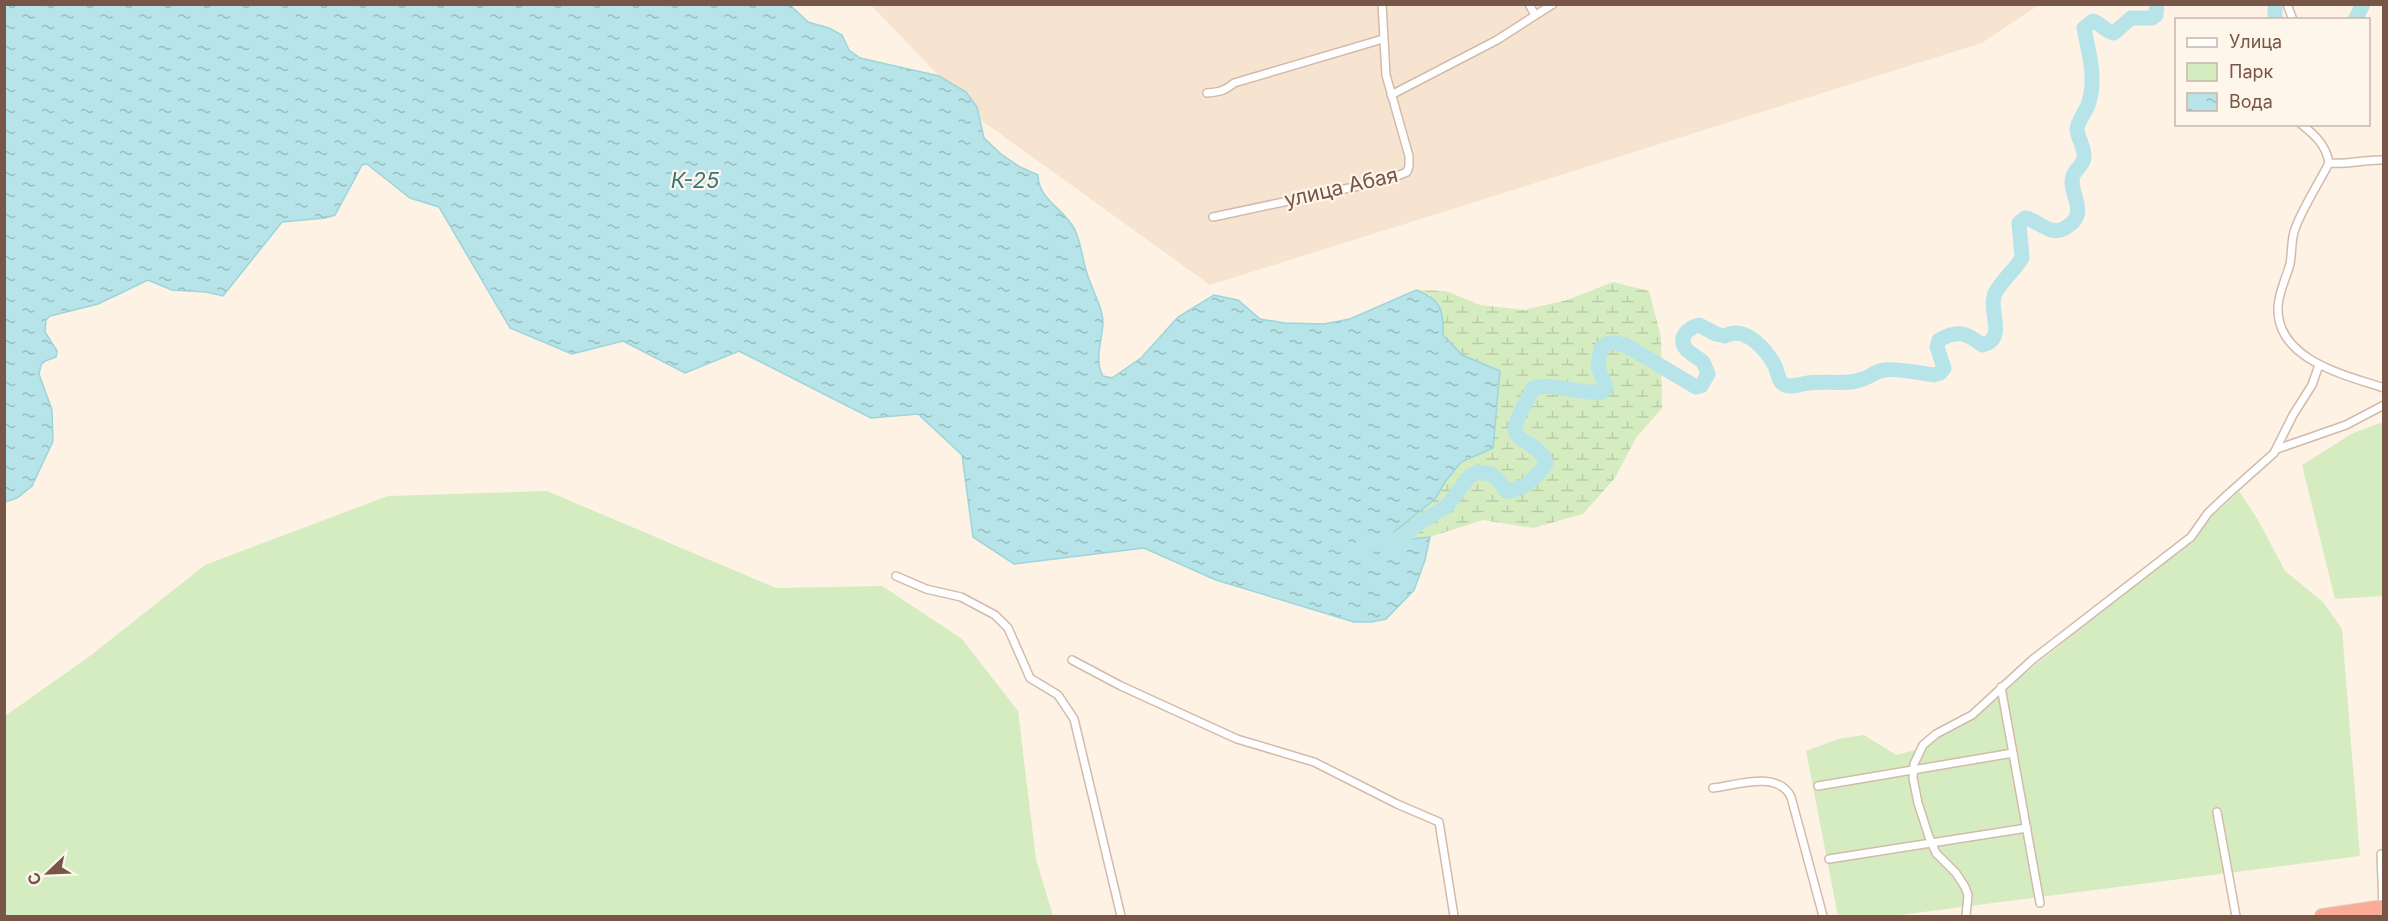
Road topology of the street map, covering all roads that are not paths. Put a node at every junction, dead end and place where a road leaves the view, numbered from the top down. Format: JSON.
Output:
{"nodes":[{"id":1,"x":1382,"y":4,"type":"edge"},
{"id":2,"x":1528,"y":4,"type":"edge"},
{"id":3,"x":1553,"y":4,"type":"edge"},
{"id":4,"x":1535,"y":15,"type":"junction"},
{"id":5,"x":1383,"y":39,"type":"junction"},
{"id":6,"x":1207,"y":93,"type":"dead end"},
{"id":7,"x":1391,"y":94,"type":"junction"},
{"id":8,"x":2303,"y":126,"type":"edge"},
{"id":9,"x":2384,"y":160,"type":"edge"},
{"id":10,"x":2329,"y":163,"type":"junction"},
{"id":11,"x":1213,"y":216,"type":"dead end"},
{"id":12,"x":2319,"y":365,"type":"junction"},
{"id":13,"x":2384,"y":388,"type":"edge"},
{"id":14,"x":2384,"y":405,"type":"edge"},
{"id":15,"x":2277,"y":449,"type":"junction"},
{"id":16,"x":896,"y":576,"type":"dead end"},
{"id":17,"x":1072,"y":660,"type":"dead end"},
{"id":18,"x":2001,"y":687,"type":"junction"},
{"id":19,"x":2013,"y":753,"type":"junction"},
{"id":20,"x":1914,"y":771,"type":"junction"},
{"id":21,"x":1818,"y":786,"type":"dead end"},
{"id":22,"x":1713,"y":788,"type":"dead end"},
{"id":23,"x":2217,"y":813,"type":"dead end"},
{"id":24,"x":2027,"y":828,"type":"junction"},
{"id":25,"x":1932,"y":844,"type":"junction"},
{"id":26,"x":2381,"y":854,"type":"dead end"},
{"id":27,"x":1829,"y":859,"type":"dead end"},
{"id":28,"x":2040,"y":903,"type":"dead end"},
{"id":29,"x":2383,"y":907,"type":"edge"},
{"id":30,"x":1120,"y":916,"type":"edge"},
{"id":31,"x":1454,"y":916,"type":"edge"},
{"id":32,"x":1824,"y":916,"type":"edge"},
{"id":33,"x":1966,"y":916,"type":"edge"},
{"id":34,"x":2236,"y":916,"type":"edge"},
{"id":35,"x":2322,"y":916,"type":"edge"}],
"edges":[{"from":1,"to":5,"type":"street","name":"улица Абая"},
{"from":2,"to":4,"type":"street"},
{"from":3,"to":4,"type":"street"},
{"from":4,"to":7,"type":"street"},
{"from":5,"to":6,"type":"street"},
{"from":5,"to":7,"type":"street","name":"улица Абая"},
{"from":7,"to":11,"type":"street","name":"улица Абая"},
{"from":8,"to":10,"type":"street"},
{"from":9,"to":10,"type":"street"},
{"from":10,"to":12,"type":"street"},
{"from":12,"to":13,"type":"street"},
{"from":12,"to":15,"type":"street"},
{"from":14,"to":15,"type":"street"},
{"from":15,"to":18,"type":"street"},
{"from":16,"to":30,"type":"street"},
{"from":17,"to":31,"type":"street"},
{"from":18,"to":19,"type":"street"},
{"from":18,"to":20,"type":"street"},
{"from":19,"to":20,"type":"street"},
{"from":19,"to":24,"type":"street"},
{"from":20,"to":21,"type":"street"},
{"from":20,"to":25,"type":"street"},
{"from":22,"to":32,"type":"street"},
{"from":23,"to":34,"type":"street"},
{"from":24,"to":25,"type":"street"},
{"from":24,"to":28,"type":"street"},
{"from":25,"to":27,"type":"street"},
{"from":25,"to":33,"type":"street"},
{"from":26,"to":29,"type":"street"},
{"from":29,"to":35,"type":"highway"}]}
